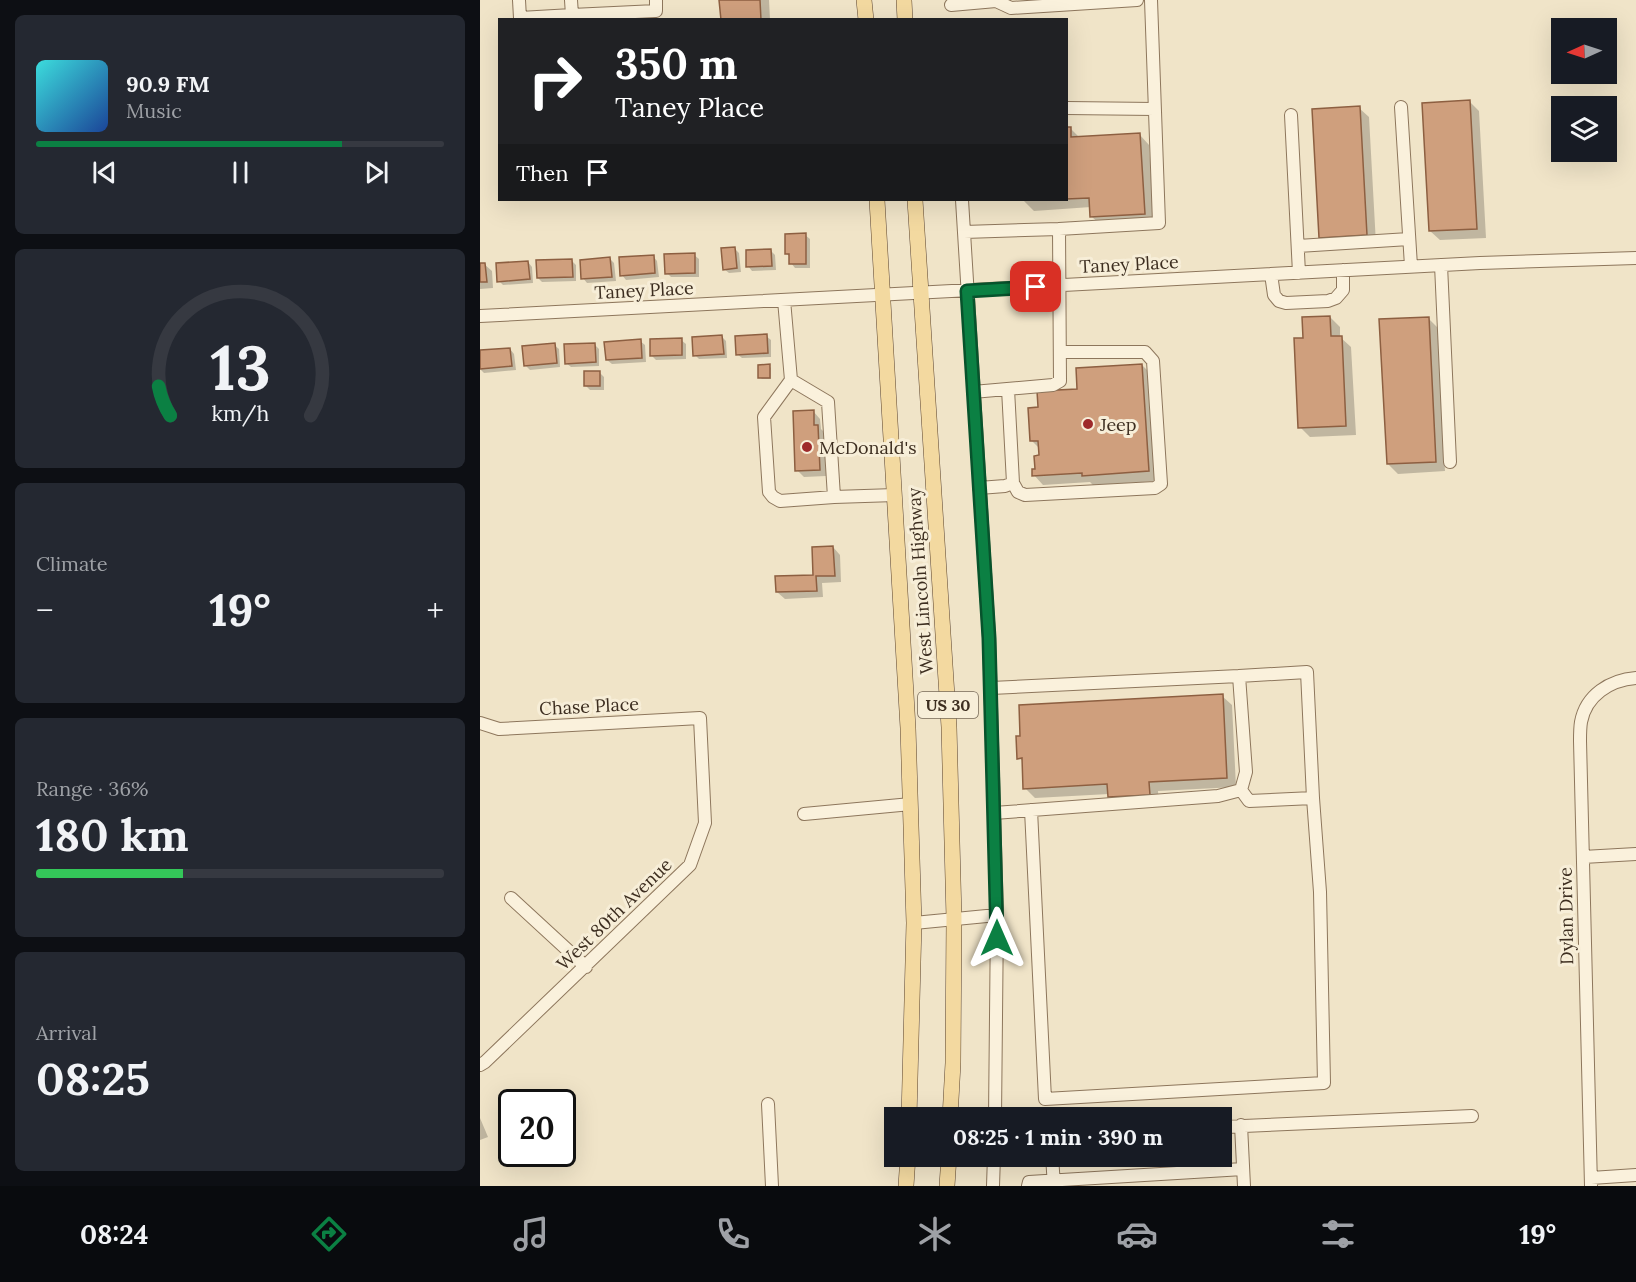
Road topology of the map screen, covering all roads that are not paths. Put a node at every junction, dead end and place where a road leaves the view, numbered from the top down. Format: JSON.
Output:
{"nodes":[{"id":1,"x":519,"y":0,"type":"edge"},
{"id":2,"x":571,"y":0,"type":"edge"},
{"id":3,"x":656,"y":0,"type":"edge"},
{"id":4,"x":864,"y":0,"type":"edge"},
{"id":5,"x":904,"y":0,"type":"edge"},
{"id":6,"x":1137,"y":0,"type":"edge"},
{"id":7,"x":1151,"y":0,"type":"edge"},
{"id":8,"x":951,"y":3,"type":"edge"},
{"id":9,"x":572,"y":15,"type":"junction"},
{"id":10,"x":866,"y":18,"type":"edge"},
{"id":11,"x":905,"y":18,"type":"edge"},
{"id":12,"x":952,"y":18,"type":"edge"},
{"id":13,"x":1401,"y":106,"type":"dead end"},
{"id":14,"x":1068,"y":108,"type":"edge"},
{"id":15,"x":1155,"y":109,"type":"junction"},
{"id":16,"x":1291,"y":115,"type":"dead end"},
{"id":17,"x":877,"y":201,"type":"edge"},
{"id":18,"x":915,"y":201,"type":"edge"},
{"id":19,"x":962,"y":201,"type":"edge"},
{"id":20,"x":1059,"y":229,"type":"junction"},
{"id":21,"x":964,"y":232,"type":"junction"},
{"id":22,"x":1409,"y":239,"type":"junction"},
{"id":23,"x":1298,"y":246,"type":"junction"},
{"id":24,"x":1636,"y":258,"type":"edge"},
{"id":25,"x":1441,"y":265,"type":"junction"},
{"id":26,"x":1411,"y":266,"type":"junction"},
{"id":27,"x":1343,"y":270,"type":"junction"},
{"id":28,"x":1299,"y":273,"type":"junction"},
{"id":29,"x":1271,"y":274,"type":"junction"},
{"id":30,"x":1060,"y":286,"type":"junction"},
{"id":31,"x":967,"y":291,"type":"junction"},
{"id":32,"x":920,"y":293,"type":"junction"},
{"id":33,"x":884,"y":295,"type":"junction"},
{"id":34,"x":784,"y":300,"type":"junction"},
{"id":35,"x":480,"y":316,"type":"edge"},
{"id":36,"x":1061,"y":352,"type":"junction"},
{"id":37,"x":791,"y":380,"type":"junction"},
{"id":38,"x":1008,"y":389,"type":"junction"},
{"id":39,"x":973,"y":392,"type":"junction"},
{"id":40,"x":1450,"y":462,"type":"dead end"},
{"id":41,"x":1013,"y":483,"type":"junction"},
{"id":42,"x":980,"y":488,"type":"junction"},
{"id":43,"x":895,"y":495,"type":"junction"},
{"id":44,"x":834,"y":497,"type":"junction"},
{"id":45,"x":1239,"y":676,"type":"junction"},
{"id":46,"x":1636,"y":678,"type":"edge"},
{"id":47,"x":991,"y":688,"type":"junction"},
{"id":48,"x":700,"y":718,"type":"joint"},
{"id":49,"x":480,"y":723,"type":"edge"},
{"id":50,"x":1241,"y":790,"type":"junction"},
{"id":51,"x":1313,"y":798,"type":"junction"},
{"id":52,"x":910,"y":804,"type":"junction"},
{"id":53,"x":1031,"y":810,"type":"junction"},
{"id":54,"x":804,"y":813,"type":"dead end"},
{"id":55,"x":994,"y":813,"type":"junction"},
{"id":56,"x":1636,"y":854,"type":"edge"},
{"id":57,"x":1583,"y":857,"type":"junction"},
{"id":58,"x":511,"y":898,"type":"dead end"},
{"id":59,"x":997,"y":915,"type":"junction"},
{"id":60,"x":954,"y":918,"type":"junction"},
{"id":61,"x":914,"y":923,"type":"junction"},
{"id":62,"x":586,"y":967,"type":"junction"},
{"id":63,"x":480,"y":1065,"type":"edge"},
{"id":64,"x":768,"y":1104,"type":"dead end"},
{"id":65,"x":909,"y":1107,"type":"edge"},
{"id":66,"x":950,"y":1107,"type":"edge"},
{"id":67,"x":995,"y":1107,"type":"edge"},
{"id":68,"x":1472,"y":1116,"type":"dead end"},
{"id":69,"x":1241,"y":1125,"type":"junction"},
{"id":70,"x":1232,"y":1126,"type":"edge"},
{"id":71,"x":907,"y":1167,"type":"edge"},
{"id":72,"x":948,"y":1167,"type":"edge"},
{"id":73,"x":994,"y":1167,"type":"edge"},
{"id":74,"x":1053,"y":1167,"type":"edge"},
{"id":75,"x":1243,"y":1169,"type":"junction"},
{"id":76,"x":1636,"y":1175,"type":"edge"},
{"id":77,"x":1591,"y":1182,"type":"edge"},
{"id":78,"x":1054,"y":1183,"type":"edge"},
{"id":79,"x":772,"y":1186,"type":"edge"},
{"id":80,"x":906,"y":1186,"type":"edge"},
{"id":81,"x":947,"y":1186,"type":"edge"},
{"id":82,"x":993,"y":1186,"type":"edge"},
{"id":83,"x":1028,"y":1186,"type":"edge"},
{"id":84,"x":1244,"y":1186,"type":"edge"}],
"edges":[{"from":1,"to":9,"type":"street"},
{"from":2,"to":9,"type":"street"},
{"from":3,"to":9,"type":"street"},
{"from":4,"to":10,"type":"main road"},
{"from":5,"to":11,"type":"main road"},
{"from":6,"to":8,"type":"street"},
{"from":7,"to":15,"type":"street"},
{"from":8,"to":12,"type":"street"},
{"from":13,"to":22,"type":"street"},
{"from":14,"to":15,"type":"street"},
{"from":15,"to":20,"type":"street"},
{"from":16,"to":23,"type":"street"},
{"from":17,"to":33,"type":"main road","number":"US 30"},
{"from":18,"to":32,"type":"main road","number":"US 30"},
{"from":19,"to":21,"type":"street"},
{"from":20,"to":21,"type":"street"},
{"from":20,"to":30,"type":"street"},
{"from":21,"to":31,"type":"street"},
{"from":22,"to":23,"type":"street"},
{"from":22,"to":26,"type":"street"},
{"from":23,"to":28,"type":"street"},
{"from":24,"to":25,"type":"street","name":"Taney Place"},
{"from":25,"to":26,"type":"street","name":"Taney Place"},
{"from":25,"to":40,"type":"street"},
{"from":26,"to":27,"type":"street","name":"Taney Place"},
{"from":27,"to":28,"type":"street","name":"Taney Place"},
{"from":27,"to":29,"type":"street"},
{"from":28,"to":29,"type":"street","name":"Taney Place"},
{"from":29,"to":30,"type":"street","name":"Taney Place"},
{"from":30,"to":31,"type":"street","name":"Taney Place"},
{"from":30,"to":36,"type":"street"},
{"from":31,"to":32,"type":"street","name":"Taney Place"},
{"from":31,"to":39,"type":"street"},
{"from":32,"to":33,"type":"street","name":"Taney Place"},
{"from":32,"to":60,"type":"main road","name":"West Lincoln Highway","number":"US 30"},
{"from":33,"to":34,"type":"street","name":"Taney Place"},
{"from":33,"to":43,"type":"main road","name":"West Lincoln Highway","number":"US 30"},
{"from":34,"to":35,"type":"street","name":"Taney Place"},
{"from":34,"to":37,"type":"street"},
{"from":36,"to":38,"type":"street"},
{"from":36,"to":41,"type":"street"},
{"from":37,"to":44,"type":"street"},
{"from":37,"to":44,"type":"street"},
{"from":38,"to":39,"type":"street"},
{"from":38,"to":41,"type":"street"},
{"from":39,"to":42,"type":"street"},
{"from":41,"to":42,"type":"street"},
{"from":42,"to":47,"type":"street"},
{"from":43,"to":44,"type":"street"},
{"from":43,"to":52,"type":"main road","name":"West Lincoln Highway","number":"US 30"},
{"from":45,"to":47,"type":"street"},
{"from":45,"to":50,"type":"street"},
{"from":45,"to":51,"type":"street"},
{"from":46,"to":57,"type":"street","name":"Dylan Drive"},
{"from":47,"to":55,"type":"street"},
{"from":48,"to":49,"type":"street","name":"Chase Place"},
{"from":48,"to":62,"type":"street","name":"West 80th Avenue"},
{"from":50,"to":51,"type":"street"},
{"from":50,"to":53,"type":"street"},
{"from":51,"to":53,"type":"street"},
{"from":52,"to":54,"type":"street"},
{"from":52,"to":61,"type":"main road","name":"West Lincoln Highway","number":"US 30"},
{"from":53,"to":55,"type":"street"},
{"from":55,"to":59,"type":"street"},
{"from":56,"to":57,"type":"street"},
{"from":57,"to":77,"type":"street","name":"Dylan Drive"},
{"from":58,"to":62,"type":"street"},
{"from":59,"to":60,"type":"street"},
{"from":59,"to":67,"type":"street"},
{"from":60,"to":61,"type":"street"},
{"from":60,"to":66,"type":"main road","name":"West Lincoln Highway","number":"US 30"},
{"from":61,"to":65,"type":"main road","name":"West Lincoln Highway","number":"US 30"},
{"from":62,"to":63,"type":"street","name":"West 80th Avenue"},
{"from":64,"to":79,"type":"street"},
{"from":68,"to":69,"type":"street"},
{"from":69,"to":70,"type":"street"},
{"from":69,"to":75,"type":"street"},
{"from":71,"to":80,"type":"main road"},
{"from":72,"to":81,"type":"main road"},
{"from":73,"to":82,"type":"street"},
{"from":74,"to":78,"type":"street"},
{"from":75,"to":78,"type":"street"},
{"from":75,"to":84,"type":"street"},
{"from":76,"to":77,"type":"street"},
{"from":78,"to":83,"type":"street"}]}
